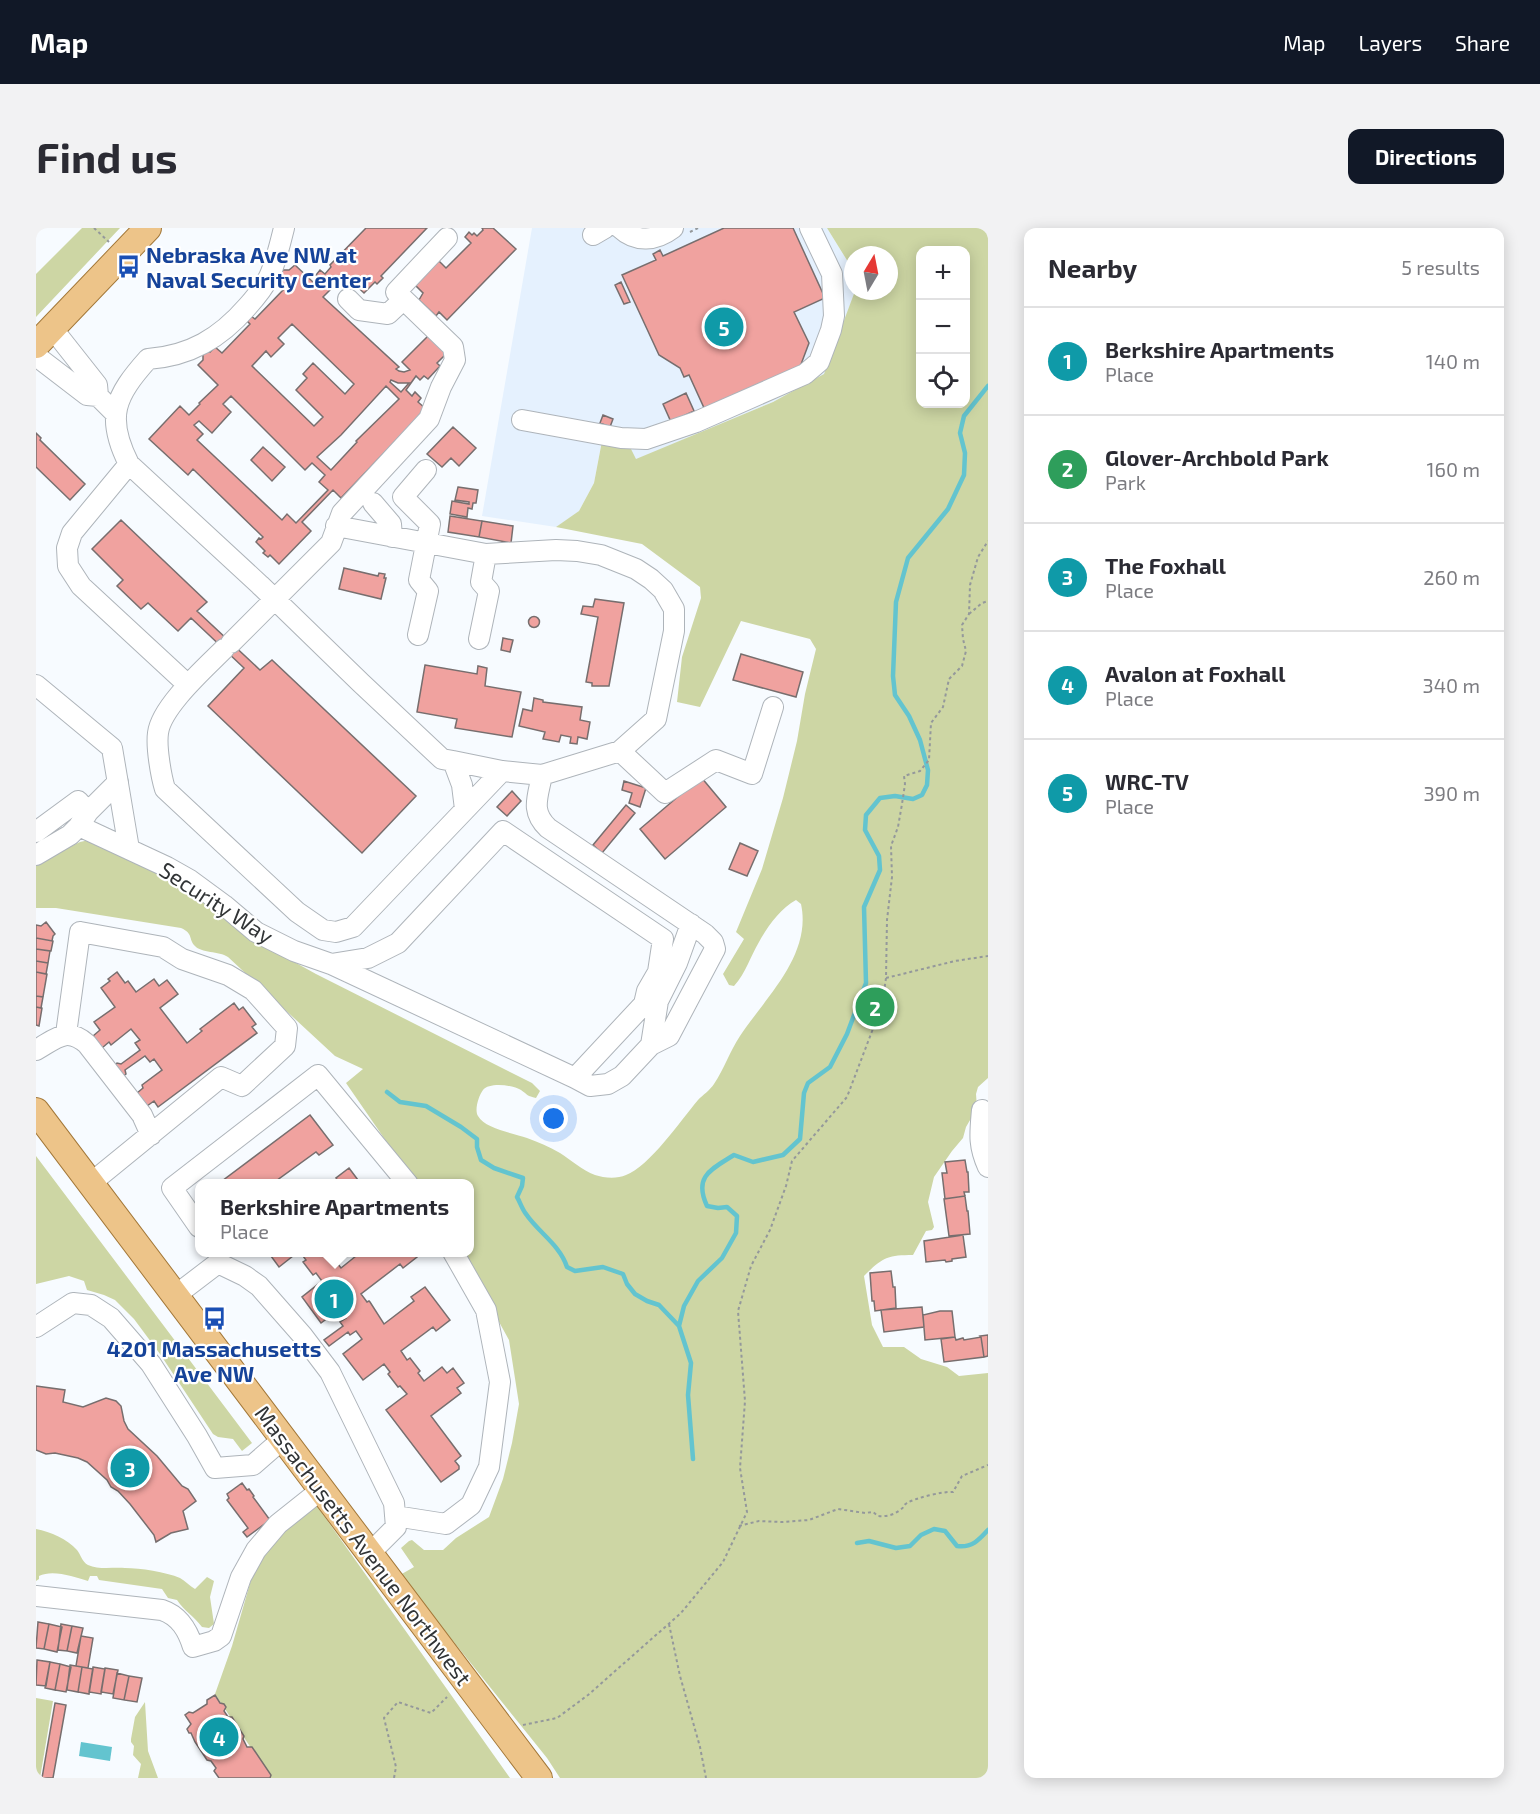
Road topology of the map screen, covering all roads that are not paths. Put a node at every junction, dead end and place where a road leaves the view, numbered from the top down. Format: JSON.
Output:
{"nodes":[{"id":1,"x":148,"y":228,"type":"edge"},
{"id":2,"x":284,"y":228,"type":"edge"},
{"id":3,"x":620,"y":228,"type":"edge"},
{"id":4,"x":673,"y":228,"type":"edge"},
{"id":5,"x":810,"y":228,"type":"edge"},
{"id":6,"x":447,"y":238,"type":"dead end"},
{"id":7,"x":348,"y":299,"type":"dead end"},
{"id":8,"x":404,"y":300,"type":"junction"},
{"id":9,"x":40,"y":342,"type":"edge"},
{"id":10,"x":98,"y":396,"type":"junction"},
{"id":11,"x":115,"y":413,"type":"junction"},
{"id":12,"x":522,"y":420,"type":"dead end"},
{"id":13,"x":129,"y":464,"type":"junction"},
{"id":14,"x":426,"y":470,"type":"dead end"},
{"id":15,"x":373,"y":503,"type":"dead end"},
{"id":16,"x":336,"y":526,"type":"junction"},
{"id":17,"x":392,"y":537,"type":"junction"},
{"id":18,"x":426,"y":544,"type":"junction"},
{"id":19,"x":486,"y":554,"type":"junction"},
{"id":20,"x":275,"y":599,"type":"junction"},
{"id":21,"x":418,"y":635,"type":"dead end"},
{"id":22,"x":479,"y":639,"type":"dead end"},
{"id":23,"x":36,"y":685,"type":"edge"},
{"id":24,"x":188,"y":685,"type":"junction"},
{"id":25,"x":773,"y":707,"type":"dead end"},
{"id":26,"x":620,"y":751,"type":"junction"},
{"id":27,"x":453,"y":761,"type":"junction"},
{"id":28,"x":502,"y":771,"type":"junction"},
{"id":29,"x":542,"y":775,"type":"junction"},
{"id":30,"x":118,"y":782,"type":"junction"},
{"id":31,"x":465,"y":809,"type":"junction"},
{"id":32,"x":84,"y":819,"type":"junction"},
{"id":33,"x":36,"y":832,"type":"edge"},
{"id":34,"x":129,"y":849,"type":"junction"},
{"id":35,"x":36,"y":855,"type":"edge"},
{"id":36,"x":691,"y":924,"type":"junction"},
{"id":37,"x":331,"y":964,"type":"junction"},
{"id":38,"x":66,"y":1034,"type":"junction"},
{"id":39,"x":651,"y":1046,"type":"junction"},
{"id":40,"x":36,"y":1050,"type":"edge"},
{"id":41,"x":575,"y":1078,"type":"junction"},
{"id":42,"x":982,"y":1110,"type":"dead end"},
{"id":43,"x":36,"y":1111,"type":"edge"},
{"id":44,"x":151,"y":1135,"type":"junction"},
{"id":45,"x":988,"y":1167,"type":"edge"},
{"id":46,"x":404,"y":1179,"type":"edge"},
{"id":47,"x":91,"y":1183,"type":"junction"},
{"id":48,"x":195,"y":1221,"type":"edge"},
{"id":49,"x":456,"y":1257,"type":"edge"},
{"id":50,"x":216,"y":1258,"type":"edge"},
{"id":51,"x":176,"y":1296,"type":"junction"},
{"id":52,"x":36,"y":1327,"type":"edge"},
{"id":53,"x":284,"y":1438,"type":"junction"},
{"id":54,"x":322,"y":1489,"type":"junction"},
{"id":55,"x":395,"y":1516,"type":"junction"},
{"id":56,"x":370,"y":1552,"type":"junction"},
{"id":57,"x":36,"y":1596,"type":"edge"},
{"id":58,"x":539,"y":1778,"type":"edge"}],
"edges":[{"from":1,"to":9,"type":"main road"},
{"from":2,"to":11,"type":"street"},
{"from":3,"to":4,"type":"street"},
{"from":5,"to":12,"type":"street"},
{"from":6,"to":8,"type":"street"},
{"from":7,"to":8,"type":"street"},
{"from":8,"to":16,"type":"street"},
{"from":9,"to":10,"type":"street"},
{"from":9,"to":10,"type":"street"},
{"from":10,"to":11,"type":"street"},
{"from":11,"to":13,"type":"street"},
{"from":13,"to":20,"type":"street"},
{"from":13,"to":24,"type":"street"},
{"from":14,"to":18,"type":"street"},
{"from":15,"to":17,"type":"street"},
{"from":16,"to":17,"type":"street"},
{"from":16,"to":20,"type":"street"},
{"from":17,"to":18,"type":"street"},
{"from":18,"to":19,"type":"street"},
{"from":18,"to":21,"type":"street"},
{"from":19,"to":22,"type":"street"},
{"from":19,"to":26,"type":"street"},
{"from":20,"to":24,"type":"street"},
{"from":20,"to":27,"type":"street"},
{"from":23,"to":30,"type":"street"},
{"from":24,"to":31,"type":"street"},
{"from":25,"to":26,"type":"street"},
{"from":26,"to":29,"type":"street"},
{"from":27,"to":28,"type":"street"},
{"from":27,"to":31,"type":"street"},
{"from":28,"to":29,"type":"street"},
{"from":28,"to":31,"type":"street"},
{"from":29,"to":36,"type":"street"},
{"from":30,"to":32,"type":"street"},
{"from":30,"to":34,"type":"street"},
{"from":32,"to":33,"type":"street","name":"Security Way"},
{"from":32,"to":34,"type":"street","name":"Security Way"},
{"from":32,"to":35,"type":"street"},
{"from":34,"to":37,"type":"street","name":"Security Way"},
{"from":36,"to":39,"type":"street"},
{"from":36,"to":39,"type":"street"},
{"from":37,"to":41,"type":"street"},
{"from":37,"to":41,"type":"street","name":"Security Way"},
{"from":38,"to":40,"type":"street"},
{"from":38,"to":44,"type":"street"},
{"from":38,"to":44,"type":"street"},
{"from":39,"to":41,"type":"street"},
{"from":42,"to":45,"type":"street"},
{"from":43,"to":47,"type":"main road","name":"Massachusetts Avenue Northwest"},
{"from":44,"to":47,"type":"street"},
{"from":46,"to":48,"type":"street"},
{"from":47,"to":51,"type":"main road","name":"Massachusetts Avenue Northwest"},
{"from":49,"to":55,"type":"street"},
{"from":50,"to":51,"type":"street"},
{"from":50,"to":55,"type":"street"},
{"from":51,"to":53,"type":"main road","name":"Massachusetts Avenue Northwest"},
{"from":52,"to":53,"type":"street"},
{"from":53,"to":54,"type":"main road","name":"Massachusetts Avenue Northwest"},
{"from":54,"to":56,"type":"main road","name":"Massachusetts Avenue Northwest"},
{"from":54,"to":57,"type":"street"},
{"from":55,"to":56,"type":"street"},
{"from":56,"to":58,"type":"main road","name":"Massachusetts Avenue Northwest"}]}
